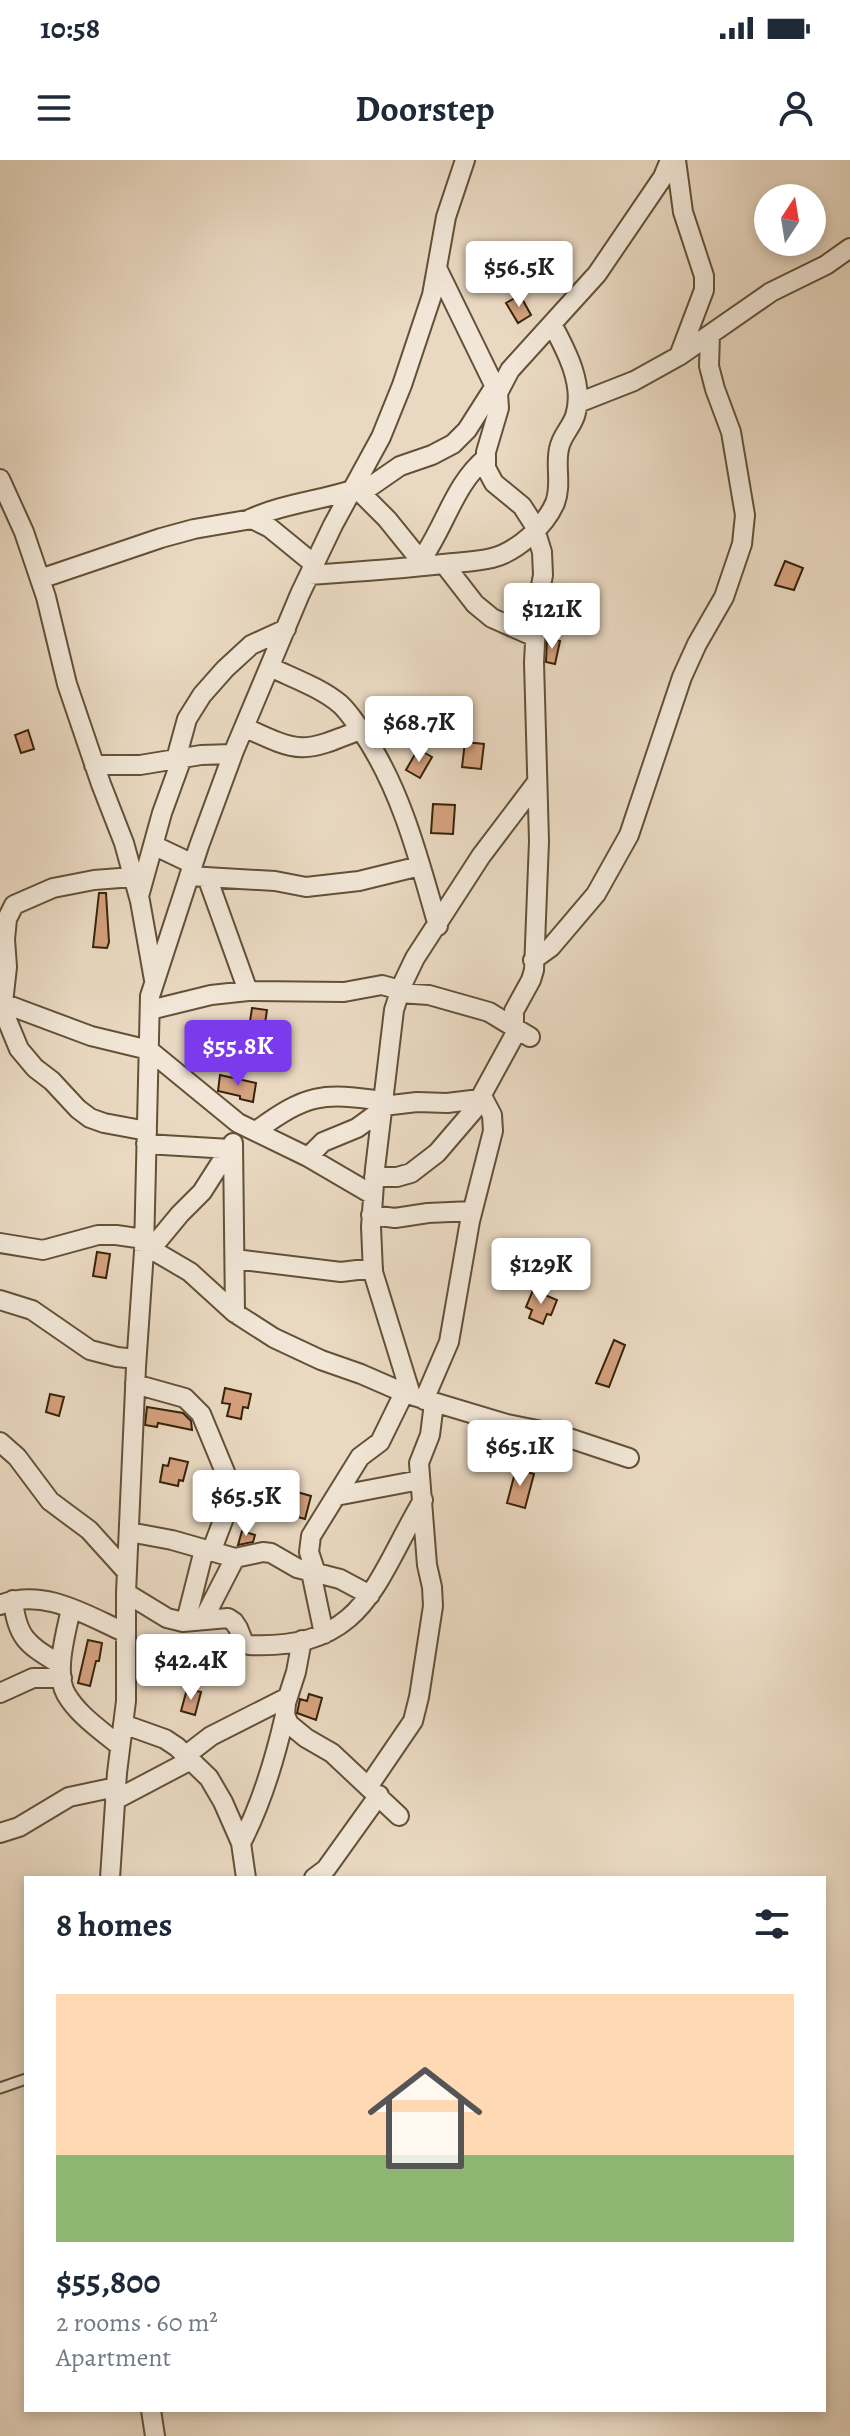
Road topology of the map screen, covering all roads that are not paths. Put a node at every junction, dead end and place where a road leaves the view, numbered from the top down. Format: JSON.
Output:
{"nodes":[{"id":1,"x":465,"y":160,"type":"edge"},
{"id":2,"x":673,"y":160,"type":"edge"},
{"id":3,"x":850,"y":248,"type":"edge"},
{"id":4,"x":437,"y":268,"type":"junction"},
{"id":5,"x":552,"y":324,"type":"junction"},
{"id":6,"x":710,"y":336,"type":"junction"},
{"id":7,"x":679,"y":356,"type":"junction"},
{"id":8,"x":496,"y":389,"type":"junction"},
{"id":9,"x":578,"y":403,"type":"junction"},
{"id":10,"x":486,"y":458,"type":"junction"},
{"id":11,"x":0,"y":479,"type":"edge"},
{"id":12,"x":356,"y":490,"type":"junction"},
{"id":13,"x":250,"y":519,"type":"junction"},
{"id":14,"x":535,"y":530,"type":"junction"},
{"id":15,"x":430,"y":563,"type":"junction"},
{"id":16,"x":312,"y":569,"type":"junction"},
{"id":17,"x":40,"y":579,"type":"junction"},
{"id":18,"x":286,"y":629,"type":"junction"},
{"id":19,"x":535,"y":637,"type":"junction"},
{"id":20,"x":270,"y":667,"type":"junction"},
{"id":21,"x":244,"y":727,"type":"junction"},
{"id":22,"x":360,"y":730,"type":"junction"},
{"id":23,"x":233,"y":754,"type":"junction"},
{"id":24,"x":179,"y":758,"type":"junction"},
{"id":25,"x":94,"y":765,"type":"junction"},
{"id":26,"x":537,"y":782,"type":"junction"},
{"id":27,"x":153,"y":845,"type":"junction"},
{"id":28,"x":420,"y":866,"type":"junction"},
{"id":29,"x":197,"y":872,"type":"junction"},
{"id":30,"x":133,"y":877,"type":"junction"},
{"id":31,"x":139,"y":897,"type":"junction"},
{"id":32,"x":438,"y":926,"type":"junction"},
{"id":33,"x":533,"y":960,"type":"junction"},
{"id":34,"x":154,"y":983,"type":"junction"},
{"id":35,"x":248,"y":991,"type":"junction"},
{"id":36,"x":400,"y":992,"type":"junction"},
{"id":37,"x":1,"y":1003,"type":"edge"},
{"id":38,"x":150,"y":1010,"type":"junction"},
{"id":39,"x":523,"y":1032,"type":"junction"},
{"id":40,"x":149,"y":1050,"type":"junction"},
{"id":41,"x":481,"y":1097,"type":"junction"},
{"id":42,"x":383,"y":1105,"type":"junction"},
{"id":43,"x":250,"y":1128,"type":"junction"},
{"id":44,"x":147,"y":1138,"type":"junction"},
{"id":45,"x":231,"y":1146,"type":"junction"},
{"id":46,"x":308,"y":1157,"type":"junction"},
{"id":47,"x":374,"y":1186,"type":"junction"},
{"id":48,"x":472,"y":1211,"type":"junction"},
{"id":49,"x":371,"y":1215,"type":"junction"},
{"id":50,"x":0,"y":1243,"type":"edge"},
{"id":51,"x":146,"y":1244,"type":"junction"},
{"id":52,"x":235,"y":1259,"type":"junction"},
{"id":53,"x":373,"y":1268,"type":"junction"},
{"id":54,"x":0,"y":1300,"type":"edge"},
{"id":55,"x":235,"y":1313,"type":"junction"},
{"id":56,"x":136,"y":1359,"type":"junction"},
{"id":57,"x":135,"y":1384,"type":"junction"},
{"id":58,"x":418,"y":1398,"type":"junction"},
{"id":59,"x":0,"y":1442,"type":"edge"},
{"id":60,"x":629,"y":1458,"type":"dead end"},
{"id":61,"x":420,"y":1480,"type":"junction"},
{"id":62,"x":336,"y":1496,"type":"junction"},
{"id":63,"x":423,"y":1500,"type":"junction"},
{"id":64,"x":91,"y":1533,"type":"junction"},
{"id":65,"x":128,"y":1534,"type":"junction"},
{"id":66,"x":207,"y":1551,"type":"junction"},
{"id":67,"x":235,"y":1558,"type":"junction"},
{"id":68,"x":127,"y":1572,"type":"junction"},
{"id":69,"x":313,"y":1573,"type":"junction"},
{"id":70,"x":126,"y":1593,"type":"junction"},
{"id":71,"x":370,"y":1595,"type":"junction"},
{"id":72,"x":6,"y":1602,"type":"edge"},
{"id":73,"x":71,"y":1609,"type":"junction"},
{"id":74,"x":195,"y":1621,"type":"junction"},
{"id":75,"x":126,"y":1633,"type":"junction"},
{"id":76,"x":324,"y":1634,"type":"junction"},
{"id":77,"x":302,"y":1640,"type":"junction"},
{"id":78,"x":62,"y":1672,"type":"junction"},
{"id":79,"x":0,"y":1693,"type":"edge"},
{"id":80,"x":286,"y":1706,"type":"junction"},
{"id":81,"x":123,"y":1724,"type":"junction"},
{"id":82,"x":120,"y":1746,"type":"junction"},
{"id":83,"x":187,"y":1758,"type":"junction"},
{"id":84,"x":374,"y":1791,"type":"junction"},
{"id":85,"x":116,"y":1794,"type":"junction"},
{"id":86,"x":399,"y":1816,"type":"dead end"},
{"id":87,"x":0,"y":1833,"type":"edge"},
{"id":88,"x":241,"y":1843,"type":"junction"},
{"id":89,"x":110,"y":1876,"type":"edge"},
{"id":90,"x":246,"y":1876,"type":"edge"},
{"id":91,"x":317,"y":1876,"type":"edge"},
{"id":92,"x":24,"y":2080,"type":"edge"},
{"id":93,"x":0,"y":2088,"type":"edge"},
{"id":94,"x":151,"y":2412,"type":"edge"},
{"id":95,"x":155,"y":2436,"type":"edge"}],
"edges":[{"from":1,"to":4,"type":"street"},
{"from":2,"to":5,"type":"street"},
{"from":2,"to":7,"type":"street"},
{"from":3,"to":6,"type":"street"},
{"from":4,"to":8,"type":"street"},
{"from":4,"to":12,"type":"street"},
{"from":5,"to":8,"type":"street"},
{"from":5,"to":9,"type":"street"},
{"from":6,"to":7,"type":"street"},
{"from":6,"to":33,"type":"street"},
{"from":7,"to":9,"type":"street"},
{"from":8,"to":10,"type":"street"},
{"from":8,"to":12,"type":"street"},
{"from":9,"to":14,"type":"street"},
{"from":10,"to":14,"type":"street"},
{"from":10,"to":15,"type":"street"},
{"from":11,"to":17,"type":"street"},
{"from":12,"to":13,"type":"street"},
{"from":12,"to":15,"type":"street"},
{"from":12,"to":16,"type":"street"},
{"from":13,"to":16,"type":"street"},
{"from":13,"to":17,"type":"street"},
{"from":14,"to":15,"type":"street"},
{"from":14,"to":19,"type":"street"},
{"from":15,"to":16,"type":"street"},
{"from":15,"to":19,"type":"street"},
{"from":16,"to":18,"type":"street"},
{"from":17,"to":25,"type":"street"},
{"from":18,"to":20,"type":"street"},
{"from":18,"to":24,"type":"street"},
{"from":19,"to":26,"type":"street"},
{"from":20,"to":21,"type":"street"},
{"from":20,"to":22,"type":"street"},
{"from":21,"to":22,"type":"street"},
{"from":21,"to":23,"type":"street"},
{"from":22,"to":28,"type":"street"},
{"from":23,"to":24,"type":"street"},
{"from":23,"to":29,"type":"street"},
{"from":24,"to":25,"type":"street"},
{"from":24,"to":27,"type":"street"},
{"from":25,"to":30,"type":"street"},
{"from":26,"to":32,"type":"street"},
{"from":26,"to":33,"type":"street"},
{"from":27,"to":29,"type":"street"},
{"from":27,"to":31,"type":"street"},
{"from":28,"to":29,"type":"street"},
{"from":28,"to":32,"type":"street"},
{"from":29,"to":34,"type":"street"},
{"from":29,"to":35,"type":"street"},
{"from":30,"to":31,"type":"street"},
{"from":30,"to":37,"type":"street"},
{"from":31,"to":34,"type":"street"},
{"from":32,"to":36,"type":"street"},
{"from":33,"to":39,"type":"street"},
{"from":34,"to":38,"type":"street"},
{"from":35,"to":36,"type":"street"},
{"from":35,"to":38,"type":"street"},
{"from":36,"to":39,"type":"street"},
{"from":36,"to":42,"type":"street"},
{"from":37,"to":40,"type":"street"},
{"from":37,"to":44,"type":"street"},
{"from":38,"to":40,"type":"street"},
{"from":39,"to":41,"type":"street"},
{"from":40,"to":43,"type":"street"},
{"from":40,"to":44,"type":"street"},
{"from":41,"to":42,"type":"street"},
{"from":41,"to":47,"type":"street"},
{"from":41,"to":48,"type":"street"},
{"from":42,"to":43,"type":"street"},
{"from":42,"to":46,"type":"street"},
{"from":42,"to":47,"type":"street"},
{"from":43,"to":45,"type":"street"},
{"from":43,"to":46,"type":"street"},
{"from":44,"to":45,"type":"street"},
{"from":44,"to":51,"type":"street"},
{"from":45,"to":51,"type":"street"},
{"from":45,"to":52,"type":"street"},
{"from":46,"to":47,"type":"street"},
{"from":47,"to":49,"type":"street"},
{"from":48,"to":49,"type":"street"},
{"from":48,"to":58,"type":"street"},
{"from":49,"to":53,"type":"street"},
{"from":50,"to":51,"type":"street"},
{"from":51,"to":55,"type":"street"},
{"from":51,"to":56,"type":"street"},
{"from":52,"to":53,"type":"street"},
{"from":52,"to":55,"type":"street"},
{"from":53,"to":58,"type":"street"},
{"from":54,"to":56,"type":"street"},
{"from":55,"to":58,"type":"street"},
{"from":56,"to":57,"type":"street"},
{"from":57,"to":65,"type":"street"},
{"from":57,"to":66,"type":"street"},
{"from":58,"to":60,"type":"street"},
{"from":58,"to":61,"type":"street"},
{"from":58,"to":62,"type":"street"},
{"from":59,"to":64,"type":"street"},
{"from":61,"to":62,"type":"street"},
{"from":61,"to":63,"type":"street"},
{"from":62,"to":69,"type":"street"},
{"from":63,"to":71,"type":"street"},
{"from":63,"to":84,"type":"street"},
{"from":64,"to":65,"type":"street"},
{"from":64,"to":68,"type":"street"},
{"from":65,"to":66,"type":"street"},
{"from":65,"to":68,"type":"street"},
{"from":66,"to":67,"type":"street"},
{"from":66,"to":74,"type":"street"},
{"from":67,"to":69,"type":"street"},
{"from":67,"to":74,"type":"street"},
{"from":68,"to":70,"type":"street"},
{"from":69,"to":71,"type":"street"},
{"from":69,"to":76,"type":"street"},
{"from":70,"to":74,"type":"street"},
{"from":70,"to":75,"type":"street"},
{"from":71,"to":76,"type":"street"},
{"from":72,"to":73,"type":"street"},
{"from":72,"to":78,"type":"street"},
{"from":73,"to":75,"type":"street"},
{"from":73,"to":78,"type":"street"},
{"from":74,"to":77,"type":"street"},
{"from":75,"to":81,"type":"street"},
{"from":76,"to":77,"type":"street"},
{"from":77,"to":80,"type":"street"},
{"from":78,"to":79,"type":"street"},
{"from":78,"to":82,"type":"street"},
{"from":80,"to":83,"type":"street"},
{"from":80,"to":84,"type":"street"},
{"from":80,"to":88,"type":"street"},
{"from":81,"to":82,"type":"street"},
{"from":81,"to":83,"type":"street"},
{"from":82,"to":85,"type":"street"},
{"from":83,"to":85,"type":"street"},
{"from":83,"to":88,"type":"street"},
{"from":84,"to":86,"type":"street"},
{"from":84,"to":91,"type":"street"},
{"from":85,"to":87,"type":"street"},
{"from":85,"to":89,"type":"street"},
{"from":88,"to":90,"type":"street"},
{"from":92,"to":93,"type":"lane"},
{"from":94,"to":95,"type":"street"}]}
